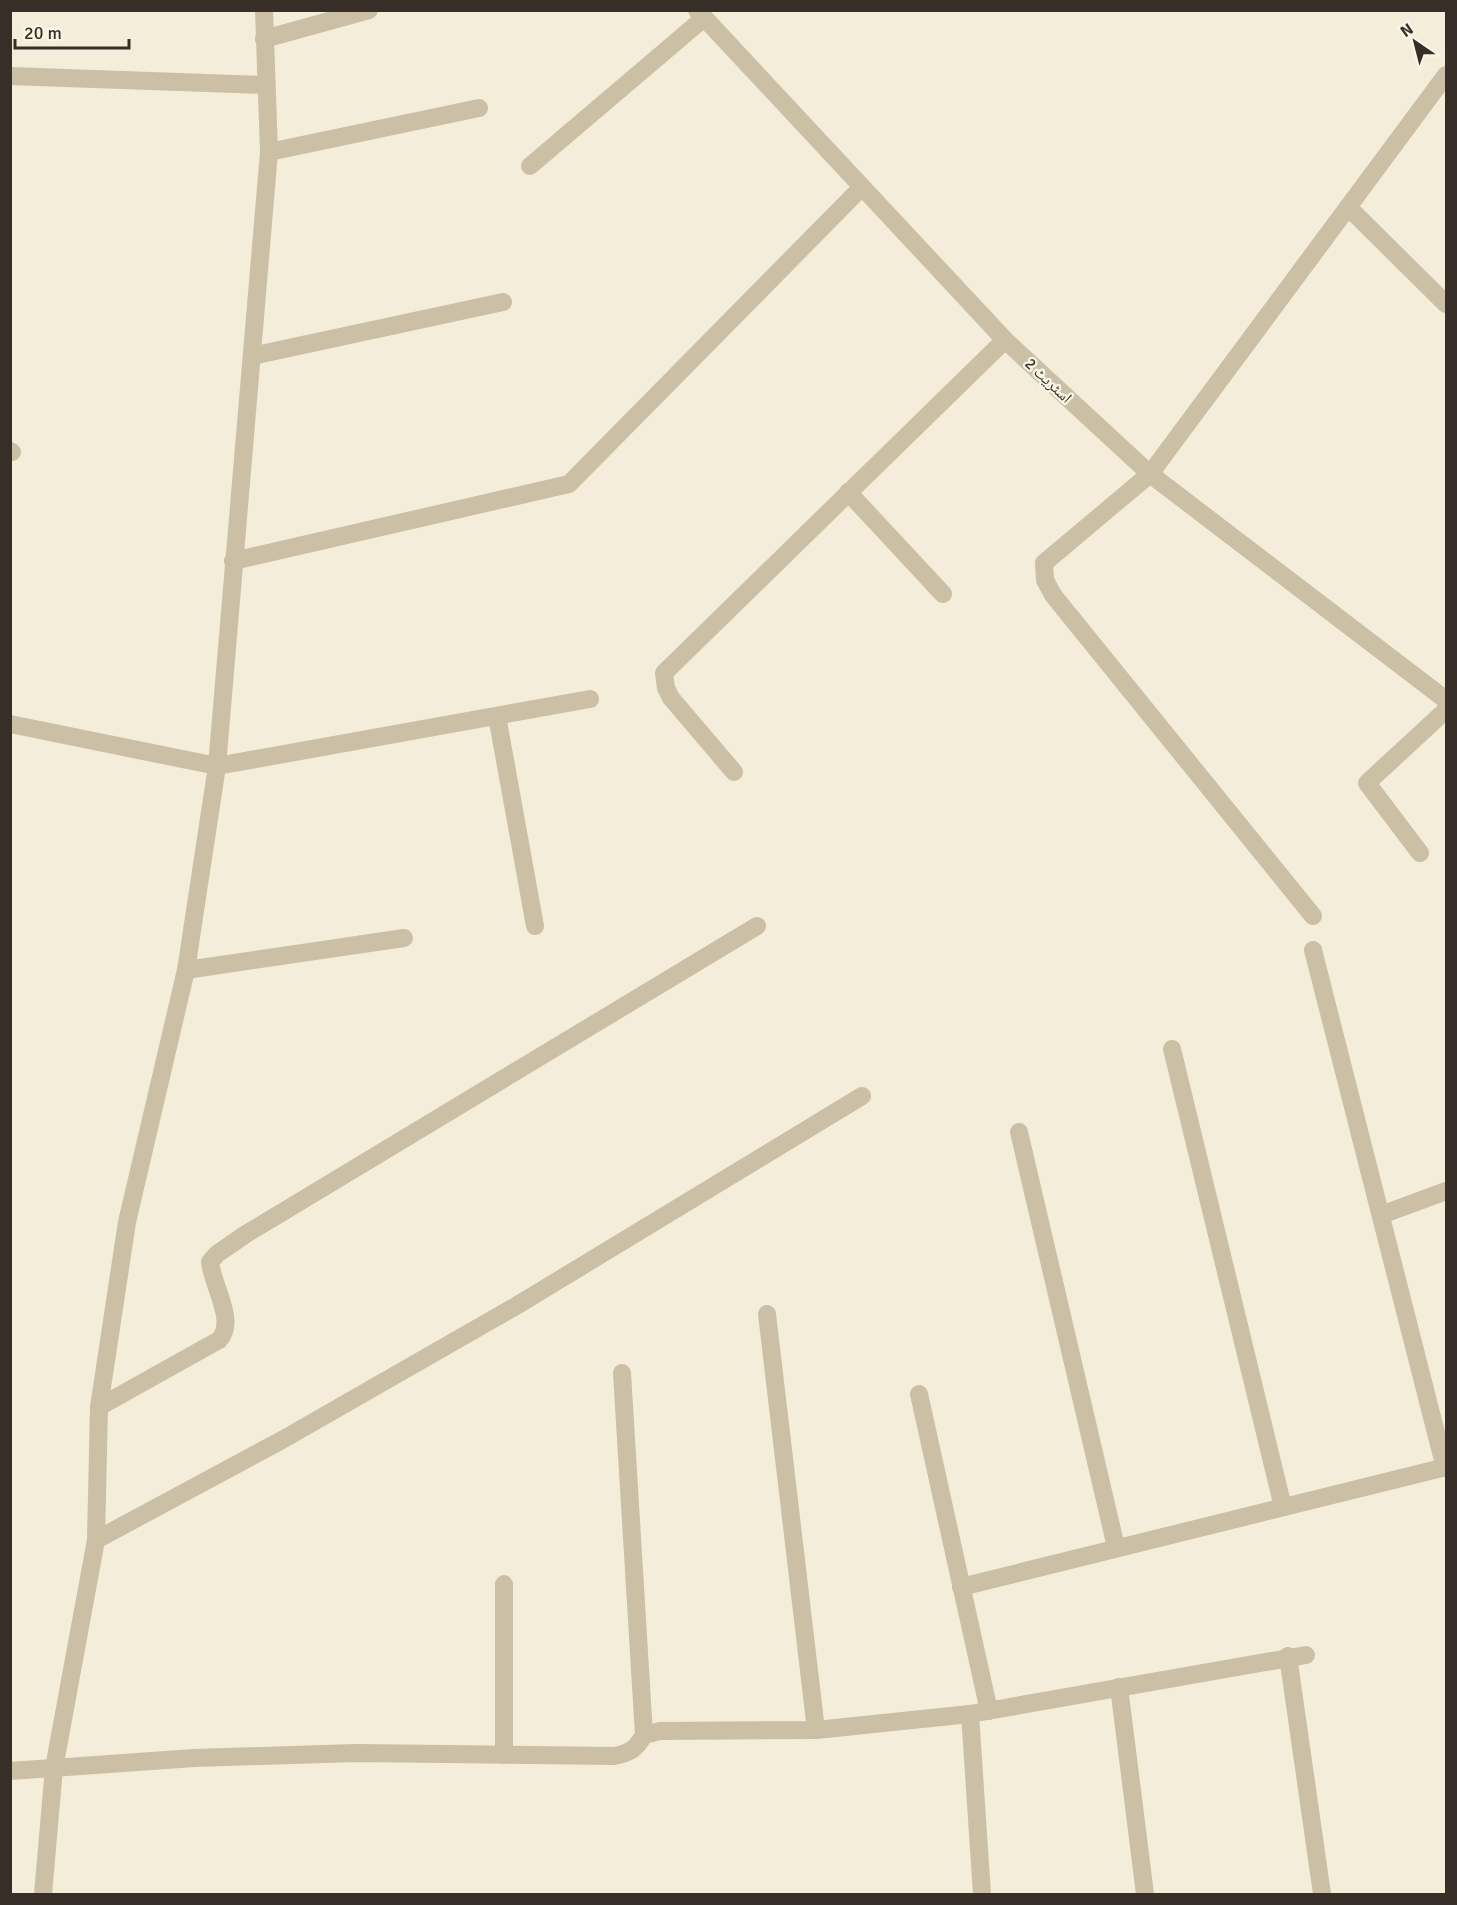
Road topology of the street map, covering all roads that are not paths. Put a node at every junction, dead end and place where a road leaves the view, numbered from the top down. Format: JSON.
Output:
{"nodes":[{"id":1,"x":264,"y":10,"type":"edge"},
{"id":2,"x":369,"y":10,"type":"edge"},
{"id":3,"x":700,"y":14,"type":"edge"},
{"id":4,"x":264,"y":39,"type":"junction"},
{"id":5,"x":1446,"y":75,"type":"edge"},
{"id":6,"x":10,"y":76,"type":"edge"},
{"id":7,"x":266,"y":85,"type":"junction"},
{"id":8,"x":479,"y":108,"type":"dead end"},
{"id":9,"x":269,"y":152,"type":"junction"},
{"id":10,"x":530,"y":166,"type":"dead end"},
{"id":11,"x":862,"y":187,"type":"junction"},
{"id":12,"x":1348,"y":207,"type":"junction"},
{"id":13,"x":503,"y":302,"type":"dead end"},
{"id":14,"x":1446,"y":304,"type":"edge"},
{"id":15,"x":1005,"y":340,"type":"junction"},
{"id":16,"x":252,"y":356,"type":"junction"},
{"id":17,"x":1150,"y":474,"type":"junction"},
{"id":18,"x":848,"y":492,"type":"junction"},
{"id":19,"x":233,"y":561,"type":"junction"},
{"id":20,"x":943,"y":594,"type":"dead end"},
{"id":21,"x":590,"y":699,"type":"dead end"},
{"id":22,"x":1446,"y":700,"type":"edge"},
{"id":23,"x":1446,"y":710,"type":"edge"},
{"id":24,"x":497,"y":716,"type":"junction"},
{"id":25,"x":10,"y":724,"type":"edge"},
{"id":26,"x":217,"y":766,"type":"junction"},
{"id":27,"x":734,"y":772,"type":"dead end"},
{"id":28,"x":1420,"y":854,"type":"dead end"},
{"id":29,"x":1313,"y":916,"type":"dead end"},
{"id":30,"x":535,"y":926,"type":"dead end"},
{"id":31,"x":757,"y":926,"type":"dead end"},
{"id":32,"x":404,"y":938,"type":"dead end"},
{"id":33,"x":1313,"y":950,"type":"dead end"},
{"id":34,"x":186,"y":970,"type":"junction"},
{"id":35,"x":1173,"y":1049,"type":"dead end"},
{"id":36,"x":862,"y":1096,"type":"dead end"},
{"id":37,"x":1019,"y":1132,"type":"dead end"},
{"id":38,"x":1446,"y":1191,"type":"edge"},
{"id":39,"x":1381,"y":1215,"type":"junction"},
{"id":40,"x":767,"y":1314,"type":"dead end"},
{"id":41,"x":622,"y":1373,"type":"dead end"},
{"id":42,"x":919,"y":1394,"type":"dead end"},
{"id":43,"x":99,"y":1407,"type":"junction"},
{"id":44,"x":1446,"y":1467,"type":"edge"},
{"id":45,"x":1284,"y":1507,"type":"junction"},
{"id":46,"x":96,"y":1540,"type":"junction"},
{"id":47,"x":1116,"y":1547,"type":"junction"},
{"id":48,"x":504,"y":1584,"type":"dead end"},
{"id":49,"x":961,"y":1587,"type":"junction"},
{"id":50,"x":1119,"y":1687,"type":"junction"},
{"id":51,"x":989,"y":1711,"type":"junction"},
{"id":52,"x":970,"y":1714,"type":"junction"},
{"id":53,"x":816,"y":1730,"type":"junction"},
{"id":54,"x":644,"y":1735,"type":"junction"},
{"id":55,"x":504,"y":1755,"type":"junction"},
{"id":56,"x":54,"y":1768,"type":"junction"},
{"id":57,"x":10,"y":1771,"type":"edge"},
{"id":58,"x":43,"y":1894,"type":"edge"},
{"id":59,"x":982,"y":1894,"type":"edge"},
{"id":60,"x":1146,"y":1894,"type":"edge"},
{"id":61,"x":1322,"y":1894,"type":"edge"}],
"edges":[{"from":1,"to":4,"type":"street"},
{"from":2,"to":4,"type":"street"},
{"from":3,"to":10,"type":"street"},
{"from":3,"to":11,"type":"street","name":"اسٹریٹ 2"},
{"from":4,"to":7,"type":"street"},
{"from":5,"to":12,"type":"street"},
{"from":6,"to":7,"type":"street"},
{"from":7,"to":9,"type":"street"},
{"from":8,"to":9,"type":"street"},
{"from":9,"to":16,"type":"street"},
{"from":11,"to":15,"type":"street","name":"اسٹریٹ 2"},
{"from":11,"to":19,"type":"street"},
{"from":12,"to":14,"type":"street"},
{"from":12,"to":17,"type":"street"},
{"from":13,"to":16,"type":"street"},
{"from":15,"to":17,"type":"street","name":"اسٹریٹ 2"},
{"from":15,"to":18,"type":"street"},
{"from":16,"to":19,"type":"street"},
{"from":17,"to":22,"type":"street","name":"اسٹریٹ 2"},
{"from":17,"to":29,"type":"street"},
{"from":18,"to":20,"type":"street"},
{"from":18,"to":27,"type":"street"},
{"from":19,"to":26,"type":"street"},
{"from":21,"to":24,"type":"street"},
{"from":23,"to":28,"type":"street"},
{"from":24,"to":26,"type":"street"},
{"from":24,"to":30,"type":"street"},
{"from":25,"to":26,"type":"street"},
{"from":26,"to":34,"type":"street"},
{"from":31,"to":43,"type":"street"},
{"from":32,"to":34,"type":"street"},
{"from":33,"to":39,"type":"street"},
{"from":34,"to":43,"type":"street"},
{"from":35,"to":45,"type":"street"},
{"from":36,"to":46,"type":"street"},
{"from":37,"to":47,"type":"street"},
{"from":38,"to":39,"type":"street"},
{"from":39,"to":44,"type":"street"},
{"from":40,"to":53,"type":"street"},
{"from":41,"to":54,"type":"street"},
{"from":42,"to":49,"type":"street"},
{"from":43,"to":46,"type":"street"},
{"from":44,"to":45,"type":"street"},
{"from":45,"to":47,"type":"street"},
{"from":46,"to":56,"type":"street"},
{"from":47,"to":49,"type":"street"},
{"from":48,"to":55,"type":"street"},
{"from":49,"to":51,"type":"street"},
{"from":50,"to":51,"type":"street"},
{"from":50,"to":60,"type":"street"},
{"from":50,"to":61,"type":"street"},
{"from":51,"to":52,"type":"street"},
{"from":52,"to":53,"type":"street"},
{"from":52,"to":59,"type":"street"},
{"from":53,"to":54,"type":"street"},
{"from":54,"to":55,"type":"street"},
{"from":55,"to":56,"type":"street"},
{"from":56,"to":57,"type":"street"},
{"from":56,"to":58,"type":"street"}]}
